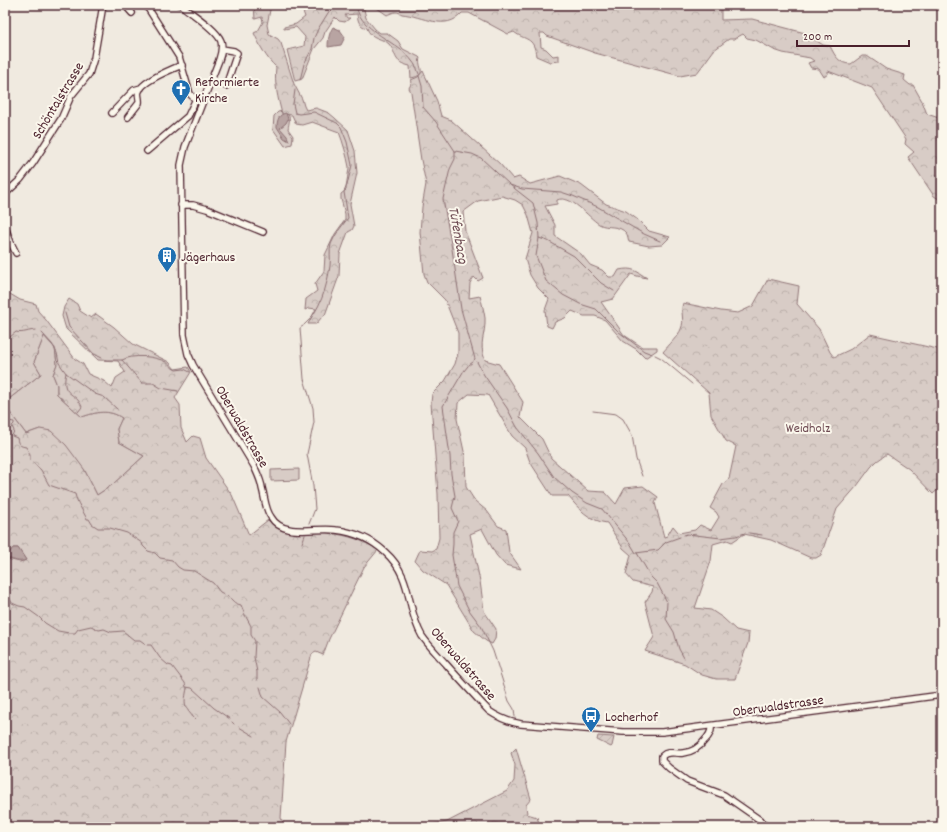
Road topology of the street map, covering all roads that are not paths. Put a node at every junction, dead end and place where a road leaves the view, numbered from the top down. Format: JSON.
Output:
{"nodes":[{"id":1,"x":103,"y":5,"type":"edge"},
{"id":2,"x":125,"y":5,"type":"edge"},
{"id":3,"x":146,"y":5,"type":"edge"},
{"id":4,"x":182,"y":5,"type":"edge"},
{"id":5,"x":132,"y":13,"type":"dead end"},
{"id":6,"x":222,"y":49,"type":"junction"},
{"id":7,"x":182,"y":65,"type":"junction"},
{"id":8,"x":226,"y":86,"type":"dead end"},
{"id":9,"x":141,"y":88,"type":"junction"},
{"id":10,"x":196,"y":100,"type":"junction"},
{"id":11,"x":202,"y":102,"type":"junction"},
{"id":12,"x":112,"y":113,"type":"dead end"},
{"id":13,"x":128,"y":117,"type":"dead end"},
{"id":14,"x":147,"y":151,"type":"dead end"},
{"id":15,"x":5,"y":194,"type":"edge"},
{"id":16,"x":181,"y":205,"type":"junction"},
{"id":17,"x":5,"y":227,"type":"edge"},
{"id":18,"x":263,"y":232,"type":"dead end"},
{"id":19,"x":16,"y":253,"type":"dead end"},
{"id":20,"x":942,"y":695,"type":"edge"},
{"id":21,"x":711,"y":726,"type":"junction"},
{"id":22,"x":766,"y":827,"type":"edge"}],
"edges":[{"from":1,"to":15,"type":"street","name":"Schöntalstrasse"},
{"from":2,"to":5,"type":"street"},
{"from":3,"to":7,"type":"street"},
{"from":4,"to":6,"type":"street"},
{"from":6,"to":8,"type":"street"},
{"from":6,"to":11,"type":"street","name":"Oberwaldstrasse"},
{"from":7,"to":9,"type":"street"},
{"from":7,"to":10,"type":"street"},
{"from":9,"to":12,"type":"street"},
{"from":9,"to":13,"type":"street"},
{"from":10,"to":11,"type":"street"},
{"from":10,"to":14,"type":"street"},
{"from":11,"to":16,"type":"street","name":"Oberwaldstrasse"},
{"from":16,"to":18,"type":"street"},
{"from":16,"to":21,"type":"street","name":"Oberwaldstrasse"},
{"from":17,"to":19,"type":"street"},
{"from":20,"to":21,"type":"street","name":"Oberwaldstrasse"},
{"from":21,"to":22,"type":"street"}]}
